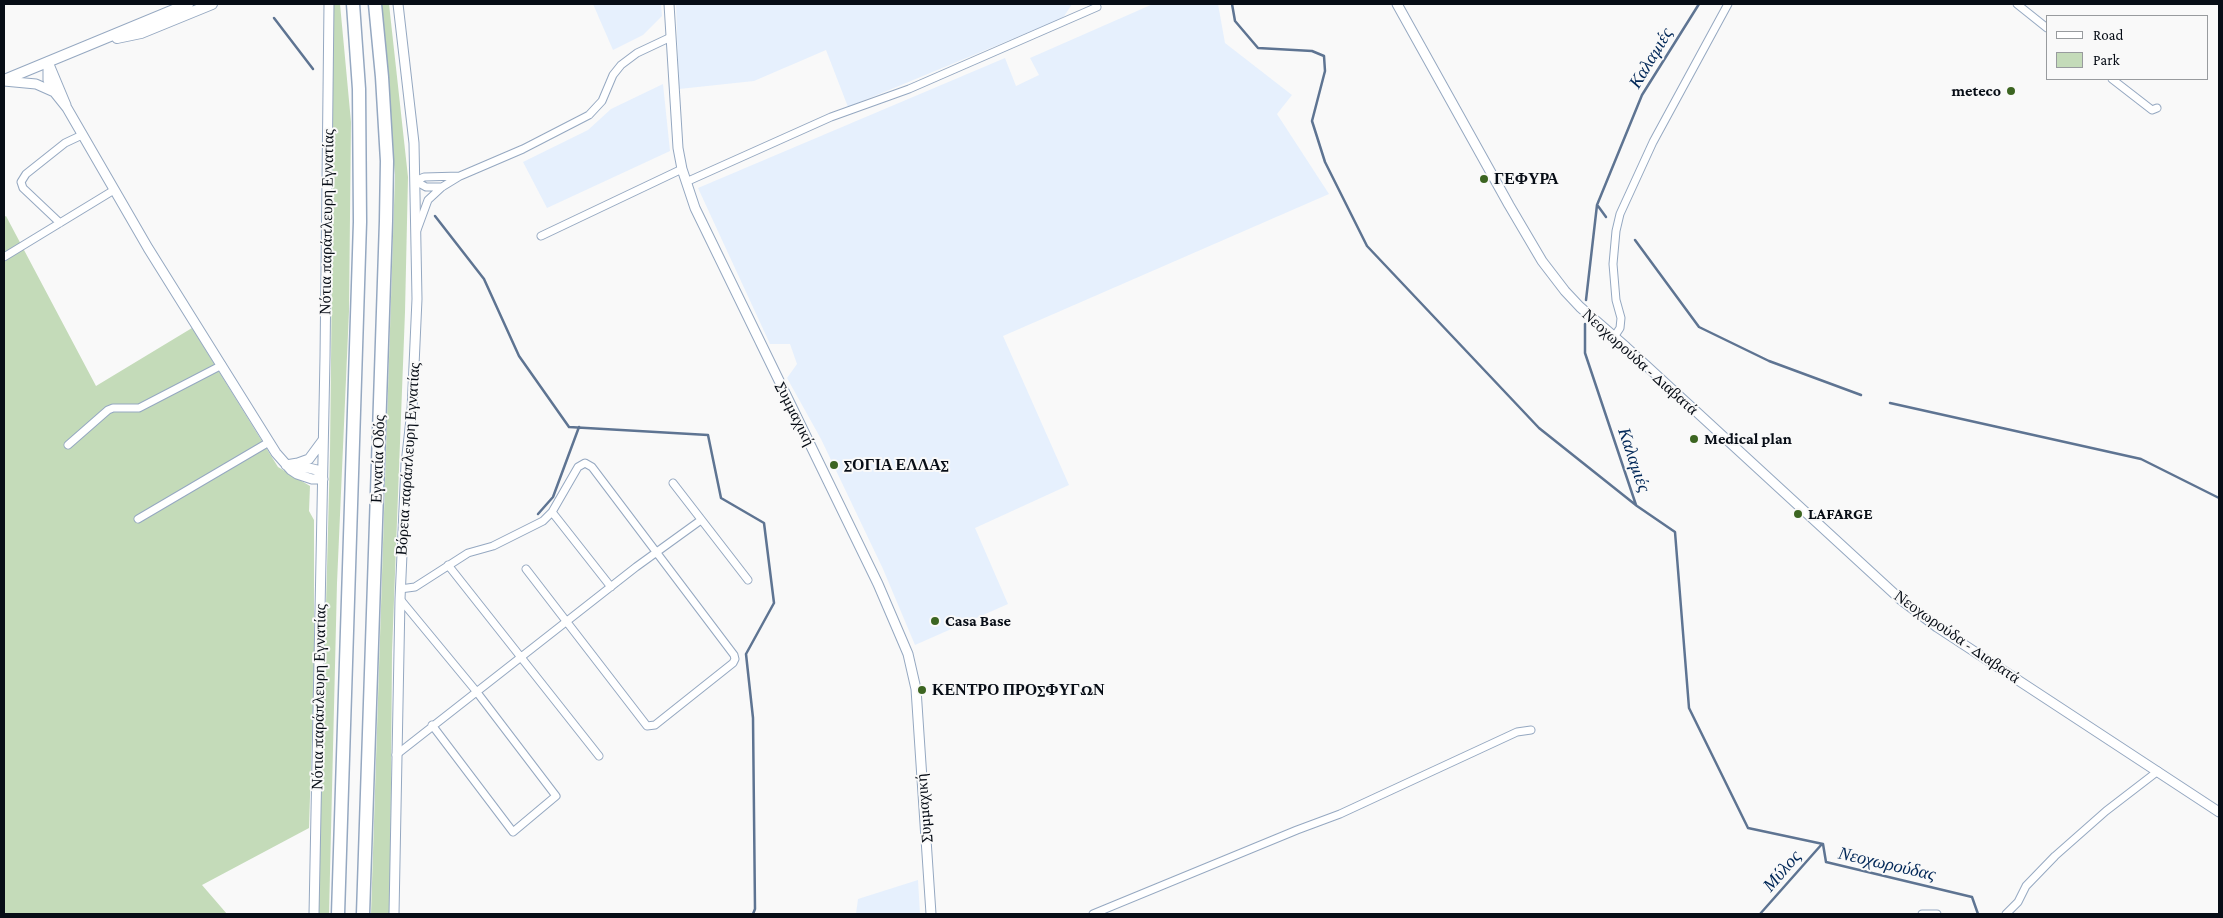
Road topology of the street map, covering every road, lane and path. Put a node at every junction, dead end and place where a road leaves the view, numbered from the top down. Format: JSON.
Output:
{"nodes":[{"id":1,"x":188,"y":4,"type":"edge"},
{"id":2,"x":212,"y":4,"type":"edge"},
{"id":3,"x":329,"y":4,"type":"edge"},
{"id":4,"x":353,"y":4,"type":"edge"},
{"id":5,"x":375,"y":4,"type":"edge"},
{"id":6,"x":398,"y":4,"type":"edge"},
{"id":7,"x":669,"y":4,"type":"edge"},
{"id":8,"x":1397,"y":4,"type":"edge"},
{"id":9,"x":1728,"y":4,"type":"edge"},
{"id":10,"x":2017,"y":4,"type":"edge"},
{"id":11,"x":1097,"y":7,"type":"dead end"},
{"id":12,"x":2046,"y":27,"type":"edge"},
{"id":13,"x":671,"y":37,"type":"junction"},
{"id":14,"x":95,"y":43,"type":"junction"},
{"id":15,"x":48,"y":62,"type":"junction"},
{"id":16,"x":2113,"y":80,"type":"edge"},
{"id":17,"x":4,"y":81,"type":"edge"},
{"id":18,"x":55,"y":92,"type":"junction"},
{"id":19,"x":67,"y":108,"type":"junction"},
{"id":20,"x":2157,"y":108,"type":"dead end"},
{"id":21,"x":82,"y":135,"type":"junction"},
{"id":22,"x":682,"y":169,"type":"junction"},
{"id":23,"x":460,"y":176,"type":"junction"},
{"id":24,"x":415,"y":181,"type":"junction"},
{"id":25,"x":686,"y":182,"type":"junction"},
{"id":26,"x":442,"y":187,"type":"junction"},
{"id":27,"x":114,"y":190,"type":"junction"},
{"id":28,"x":60,"y":223,"type":"junction"},
{"id":29,"x":416,"y":235,"type":"junction"},
{"id":30,"x":541,"y":236,"type":"dead end"},
{"id":31,"x":4,"y":257,"type":"edge"},
{"id":32,"x":1614,"y":337,"type":"junction"},
{"id":33,"x":222,"y":365,"type":"junction"},
{"id":34,"x":324,"y":439,"type":"junction"},
{"id":35,"x":269,"y":442,"type":"junction"},
{"id":36,"x":68,"y":445,"type":"dead end"},
{"id":37,"x":289,"y":465,"type":"junction"},
{"id":38,"x":323,"y":479,"type":"junction"},
{"id":39,"x":673,"y":483,"type":"dead end"},
{"id":40,"x":552,"y":512,"type":"junction"},
{"id":41,"x":138,"y":520,"type":"dead end"},
{"id":42,"x":701,"y":520,"type":"junction"},
{"id":43,"x":656,"y":552,"type":"junction"},
{"id":44,"x":448,"y":565,"type":"junction"},
{"id":45,"x":526,"y":568,"type":"dead end"},
{"id":46,"x":748,"y":580,"type":"dead end"},
{"id":47,"x":611,"y":587,"type":"junction"},
{"id":48,"x":400,"y":589,"type":"junction"},
{"id":49,"x":400,"y":599,"type":"junction"},
{"id":50,"x":568,"y":621,"type":"junction"},
{"id":51,"x":521,"y":656,"type":"junction"},
{"id":52,"x":476,"y":691,"type":"junction"},
{"id":53,"x":432,"y":725,"type":"junction"},
{"id":54,"x":1531,"y":730,"type":"dead end"},
{"id":55,"x":396,"y":755,"type":"junction"},
{"id":56,"x":599,"y":756,"type":"dead end"},
{"id":57,"x":2158,"y":771,"type":"junction"},
{"id":58,"x":2219,"y":812,"type":"edge"},
{"id":59,"x":314,"y":914,"type":"edge"},
{"id":60,"x":338,"y":914,"type":"edge"},
{"id":61,"x":363,"y":914,"type":"edge"},
{"id":62,"x":394,"y":914,"type":"edge"},
{"id":63,"x":931,"y":914,"type":"edge"},
{"id":64,"x":1094,"y":914,"type":"edge"},
{"id":65,"x":1922,"y":914,"type":"edge"},
{"id":66,"x":1937,"y":914,"type":"edge"},
{"id":67,"x":2006,"y":914,"type":"edge"}],
"edges":[{"from":1,"to":14,"type":"main road"},
{"from":2,"to":14,"type":"main road"},
{"from":3,"to":34,"type":"street","name":"Νότια παράπλευρη Εγνατίας"},
{"from":4,"to":60,"type":"highway","name":"Εγνατία Οδός"},
{"from":5,"to":61,"type":"highway","name":"Εγνατία Οδός"},
{"from":6,"to":24,"type":"street","name":"Βόρεια παράπλευρη Εγνατίας"},
{"from":7,"to":13,"type":"street","name":"Συμμαχική"},
{"from":8,"to":32,"type":"street","name":"Νεοχωρούδα - Διαβατά"},
{"from":9,"to":32,"type":"street"},
{"from":10,"to":12,"type":"street"},
{"from":11,"to":25,"type":"street"},
{"from":13,"to":22,"type":"street","name":"Συμμαχική"},
{"from":13,"to":23,"type":"street"},
{"from":14,"to":15,"type":"main road"},
{"from":15,"to":17,"type":"main road"},
{"from":15,"to":18,"type":"street"},
{"from":15,"to":19,"type":"street"},
{"from":16,"to":20,"type":"street"},
{"from":17,"to":18,"type":"street"},
{"from":18,"to":19,"type":"street"},
{"from":19,"to":21,"type":"street"},
{"from":21,"to":27,"type":"street"},
{"from":21,"to":28,"type":"street"},
{"from":22,"to":25,"type":"street","name":"Συμμαχική"},
{"from":22,"to":30,"type":"street"},
{"from":23,"to":24,"type":"street"},
{"from":23,"to":26,"type":"street"},
{"from":24,"to":26,"type":"street"},
{"from":24,"to":29,"type":"street","name":"Βόρεια παράπλευρη Εγνατίας"},
{"from":25,"to":63,"type":"street","name":"Συμμαχική"},
{"from":26,"to":29,"type":"street"},
{"from":27,"to":28,"type":"street"},
{"from":27,"to":33,"type":"street"},
{"from":28,"to":31,"type":"street"},
{"from":29,"to":48,"type":"street","name":"Βόρεια παράπλευρη Εγνατίας"},
{"from":32,"to":57,"type":"street","name":"Νεοχωρούδα - Διαβατά"},
{"from":33,"to":35,"type":"street"},
{"from":33,"to":36,"type":"street"},
{"from":34,"to":37,"type":"street"},
{"from":34,"to":38,"type":"street","name":"Νότια παράπλευρη Εγνατίας"},
{"from":35,"to":37,"type":"street"},
{"from":35,"to":41,"type":"street"},
{"from":37,"to":38,"type":"street"},
{"from":38,"to":59,"type":"street","name":"Νότια παράπλευρη Εγνατίας"},
{"from":39,"to":42,"type":"street"},
{"from":40,"to":43,"type":"street"},
{"from":40,"to":44,"type":"street"},
{"from":40,"to":47,"type":"street"},
{"from":42,"to":43,"type":"street"},
{"from":42,"to":46,"type":"street"},
{"from":43,"to":47,"type":"street"},
{"from":43,"to":50,"type":"street"},
{"from":44,"to":48,"type":"street"},
{"from":44,"to":51,"type":"street"},
{"from":45,"to":50,"type":"street"},
{"from":47,"to":50,"type":"street"},
{"from":48,"to":49,"type":"street","name":"Βόρεια παράπλευρη Εγνατίας"},
{"from":49,"to":52,"type":"street"},
{"from":49,"to":55,"type":"street","name":"Βόρεια παράπλευρη Εγνατίας"},
{"from":50,"to":51,"type":"street"},
{"from":51,"to":52,"type":"street"},
{"from":51,"to":56,"type":"street"},
{"from":52,"to":53,"type":"street"},
{"from":52,"to":53,"type":"street"},
{"from":53,"to":55,"type":"street"},
{"from":54,"to":64,"type":"street"},
{"from":55,"to":62,"type":"street","name":"Βόρεια παράπλευρη Εγνατίας"},
{"from":57,"to":58,"type":"street","name":"Νεοχωρούδα - Διαβατά"},
{"from":57,"to":67,"type":"street"},
{"from":65,"to":66,"type":"street"}]}
